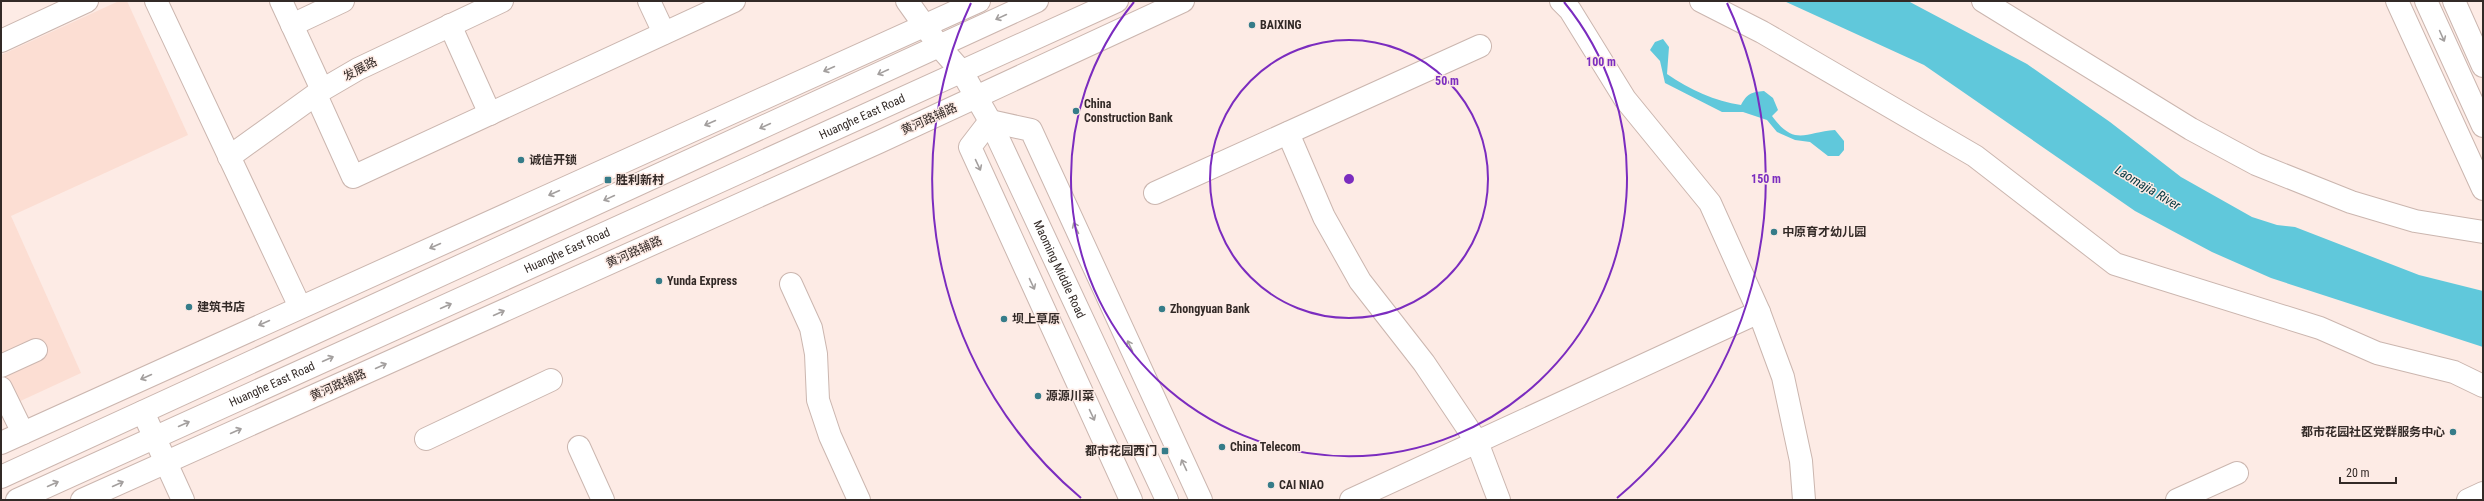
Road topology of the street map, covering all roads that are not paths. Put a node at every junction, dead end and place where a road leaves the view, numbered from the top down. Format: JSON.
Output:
{"nodes":[{"id":1,"x":87,"y":1,"type":"edge"},
{"id":2,"x":156,"y":1,"type":"edge"},
{"id":3,"x":281,"y":1,"type":"edge"},
{"id":4,"x":343,"y":1,"type":"edge"},
{"id":5,"x":649,"y":1,"type":"edge"},
{"id":6,"x":734,"y":1,"type":"edge"},
{"id":7,"x":907,"y":1,"type":"edge"},
{"id":8,"x":979,"y":1,"type":"edge"},
{"id":9,"x":1037,"y":1,"type":"edge"},
{"id":10,"x":1117,"y":1,"type":"edge"},
{"id":11,"x":1183,"y":1,"type":"edge"},
{"id":12,"x":1561,"y":1,"type":"edge"},
{"id":13,"x":1701,"y":1,"type":"edge"},
{"id":14,"x":1983,"y":1,"type":"edge"},
{"id":15,"x":2397,"y":1,"type":"edge"},
{"id":16,"x":2426,"y":1,"type":"edge"},
{"id":17,"x":2454,"y":1,"type":"edge"},
{"id":18,"x":498,"y":2,"type":"edge"},
{"id":19,"x":292,"y":25,"type":"junction"},
{"id":20,"x":450,"y":25,"type":"junction"},
{"id":21,"x":924,"y":26,"type":"junction"},
{"id":22,"x":664,"y":33,"type":"junction"},
{"id":23,"x":1,"y":40,"type":"edge"},
{"id":24,"x":939,"y":46,"type":"junction"},
{"id":25,"x":1480,"y":46,"type":"dead end"},
{"id":26,"x":2483,"y":66,"type":"edge"},
{"id":27,"x":962,"y":72,"type":"junction"},
{"id":28,"x":319,"y":93,"type":"junction"},
{"id":29,"x":977,"y":98,"type":"junction"},
{"id":30,"x":490,"y":114,"type":"junction"},
{"id":31,"x":990,"y":121,"type":"junction"},
{"id":32,"x":2483,"y":126,"type":"edge"},
{"id":33,"x":1288,"y":133,"type":"junction"},
{"id":34,"x":229,"y":157,"type":"junction"},
{"id":35,"x":2483,"y":189,"type":"edge"},
{"id":36,"x":1155,"y":193,"type":"dead end"},
{"id":37,"x":2483,"y":232,"type":"edge"},
{"id":38,"x":791,"y":284,"type":"dead end"},
{"id":39,"x":300,"y":307,"type":"junction"},
{"id":40,"x":1759,"y":312,"type":"junction"},
{"id":41,"x":36,"y":350,"type":"dead end"},
{"id":42,"x":1,"y":366,"type":"edge"},
{"id":43,"x":551,"y":380,"type":"dead end"},
{"id":44,"x":2483,"y":386,"type":"edge"},
{"id":45,"x":1,"y":388,"type":"edge"},
{"id":46,"x":143,"y":412,"type":"junction"},
{"id":47,"x":22,"y":433,"type":"junction"},
{"id":48,"x":155,"y":438,"type":"junction"},
{"id":49,"x":426,"y":439,"type":"dead end"},
{"id":50,"x":1477,"y":442,"type":"junction"},
{"id":51,"x":1,"y":443,"type":"edge"},
{"id":52,"x":579,"y":446,"type":"dead end"},
{"id":53,"x":166,"y":462,"type":"junction"},
{"id":54,"x":2237,"y":473,"type":"dead end"},
{"id":55,"x":1,"y":477,"type":"edge"},
{"id":56,"x":2483,"y":493,"type":"edge"},
{"id":57,"x":18,"y":500,"type":"edge"},
{"id":58,"x":82,"y":500,"type":"edge"},
{"id":59,"x":183,"y":500,"type":"edge"},
{"id":60,"x":603,"y":500,"type":"edge"},
{"id":61,"x":859,"y":500,"type":"edge"},
{"id":62,"x":1131,"y":500,"type":"edge"},
{"id":63,"x":1167,"y":500,"type":"edge"},
{"id":64,"x":1201,"y":500,"type":"edge"},
{"id":65,"x":1351,"y":500,"type":"edge"},
{"id":66,"x":1499,"y":500,"type":"edge"},
{"id":67,"x":1804,"y":500,"type":"edge"},
{"id":68,"x":2177,"y":500,"type":"edge"},
{"id":69,"x":2468,"y":500,"type":"edge"}],
"edges":[{"from":1,"to":23,"type":"street"},
{"from":2,"to":34,"type":"street"},
{"from":3,"to":19,"type":"street"},
{"from":4,"to":19,"type":"street"},
{"from":5,"to":22,"type":"street"},
{"from":6,"to":22,"type":"street"},
{"from":7,"to":21,"type":"street","name":"Maoming Middle Road"},
{"from":8,"to":21,"type":"street"},
{"from":9,"to":24,"type":"street","one_way":true},
{"from":10,"to":27,"type":"street","name":"Huanghe East Road"},
{"from":11,"to":29,"type":"street","name":"黄河路辅路"},
{"from":12,"to":40,"type":"street"},
{"from":13,"to":44,"type":"street"},
{"from":14,"to":37,"type":"street"},
{"from":15,"to":35,"type":"street"},
{"from":16,"to":32,"type":"street","one_way":true},
{"from":17,"to":26,"type":"street"},
{"from":18,"to":20,"type":"street","name":"发展路"},
{"from":19,"to":28,"type":"street"},
{"from":20,"to":28,"type":"street","name":"发展路"},
{"from":20,"to":30,"type":"street"},
{"from":21,"to":24,"type":"street","name":"Maoming Middle Road"},
{"from":21,"to":39,"type":"street","one_way":true},
{"from":22,"to":30,"type":"street"},
{"from":24,"to":27,"type":"street","name":"Maoming Middle Road"},
{"from":24,"to":46,"type":"street","one_way":true},
{"from":25,"to":33,"type":"street"},
{"from":27,"to":29,"type":"street","name":"Maoming Middle Road"},
{"from":48,"to":27,"type":"street","name":"Huanghe East Road","one_way":true},
{"from":28,"to":30,"type":"street"},
{"from":28,"to":34,"type":"street","name":"发展路"},
{"from":29,"to":31,"type":"street","name":"Maoming Middle Road"},
{"from":53,"to":29,"type":"street","name":"黄河路辅路","one_way":true},
{"from":31,"to":62,"type":"street","one_way":true},
{"from":31,"to":63,"type":"street","name":"Maoming Middle Road"},
{"from":64,"to":31,"type":"street","one_way":true},
{"from":33,"to":36,"type":"street"},
{"from":33,"to":50,"type":"street"},
{"from":34,"to":39,"type":"street"},
{"from":38,"to":61,"type":"street"},
{"from":39,"to":47,"type":"street","one_way":true},
{"from":40,"to":50,"type":"street"},
{"from":40,"to":67,"type":"street"},
{"from":41,"to":42,"type":"street"},
{"from":43,"to":49,"type":"street"},
{"from":45,"to":47,"type":"street"},
{"from":46,"to":48,"type":"street"},
{"from":46,"to":55,"type":"street"},
{"from":47,"to":51,"type":"street"},
{"from":48,"to":53,"type":"street"},
{"from":57,"to":48,"type":"street","name":"Huanghe East Road","one_way":true},
{"from":50,"to":65,"type":"street"},
{"from":50,"to":66,"type":"street"},
{"from":52,"to":60,"type":"street"},
{"from":58,"to":53,"type":"street","name":"黄河路辅路","one_way":true},
{"from":53,"to":59,"type":"street"},
{"from":54,"to":68,"type":"street"},
{"from":56,"to":69,"type":"street"}]}
